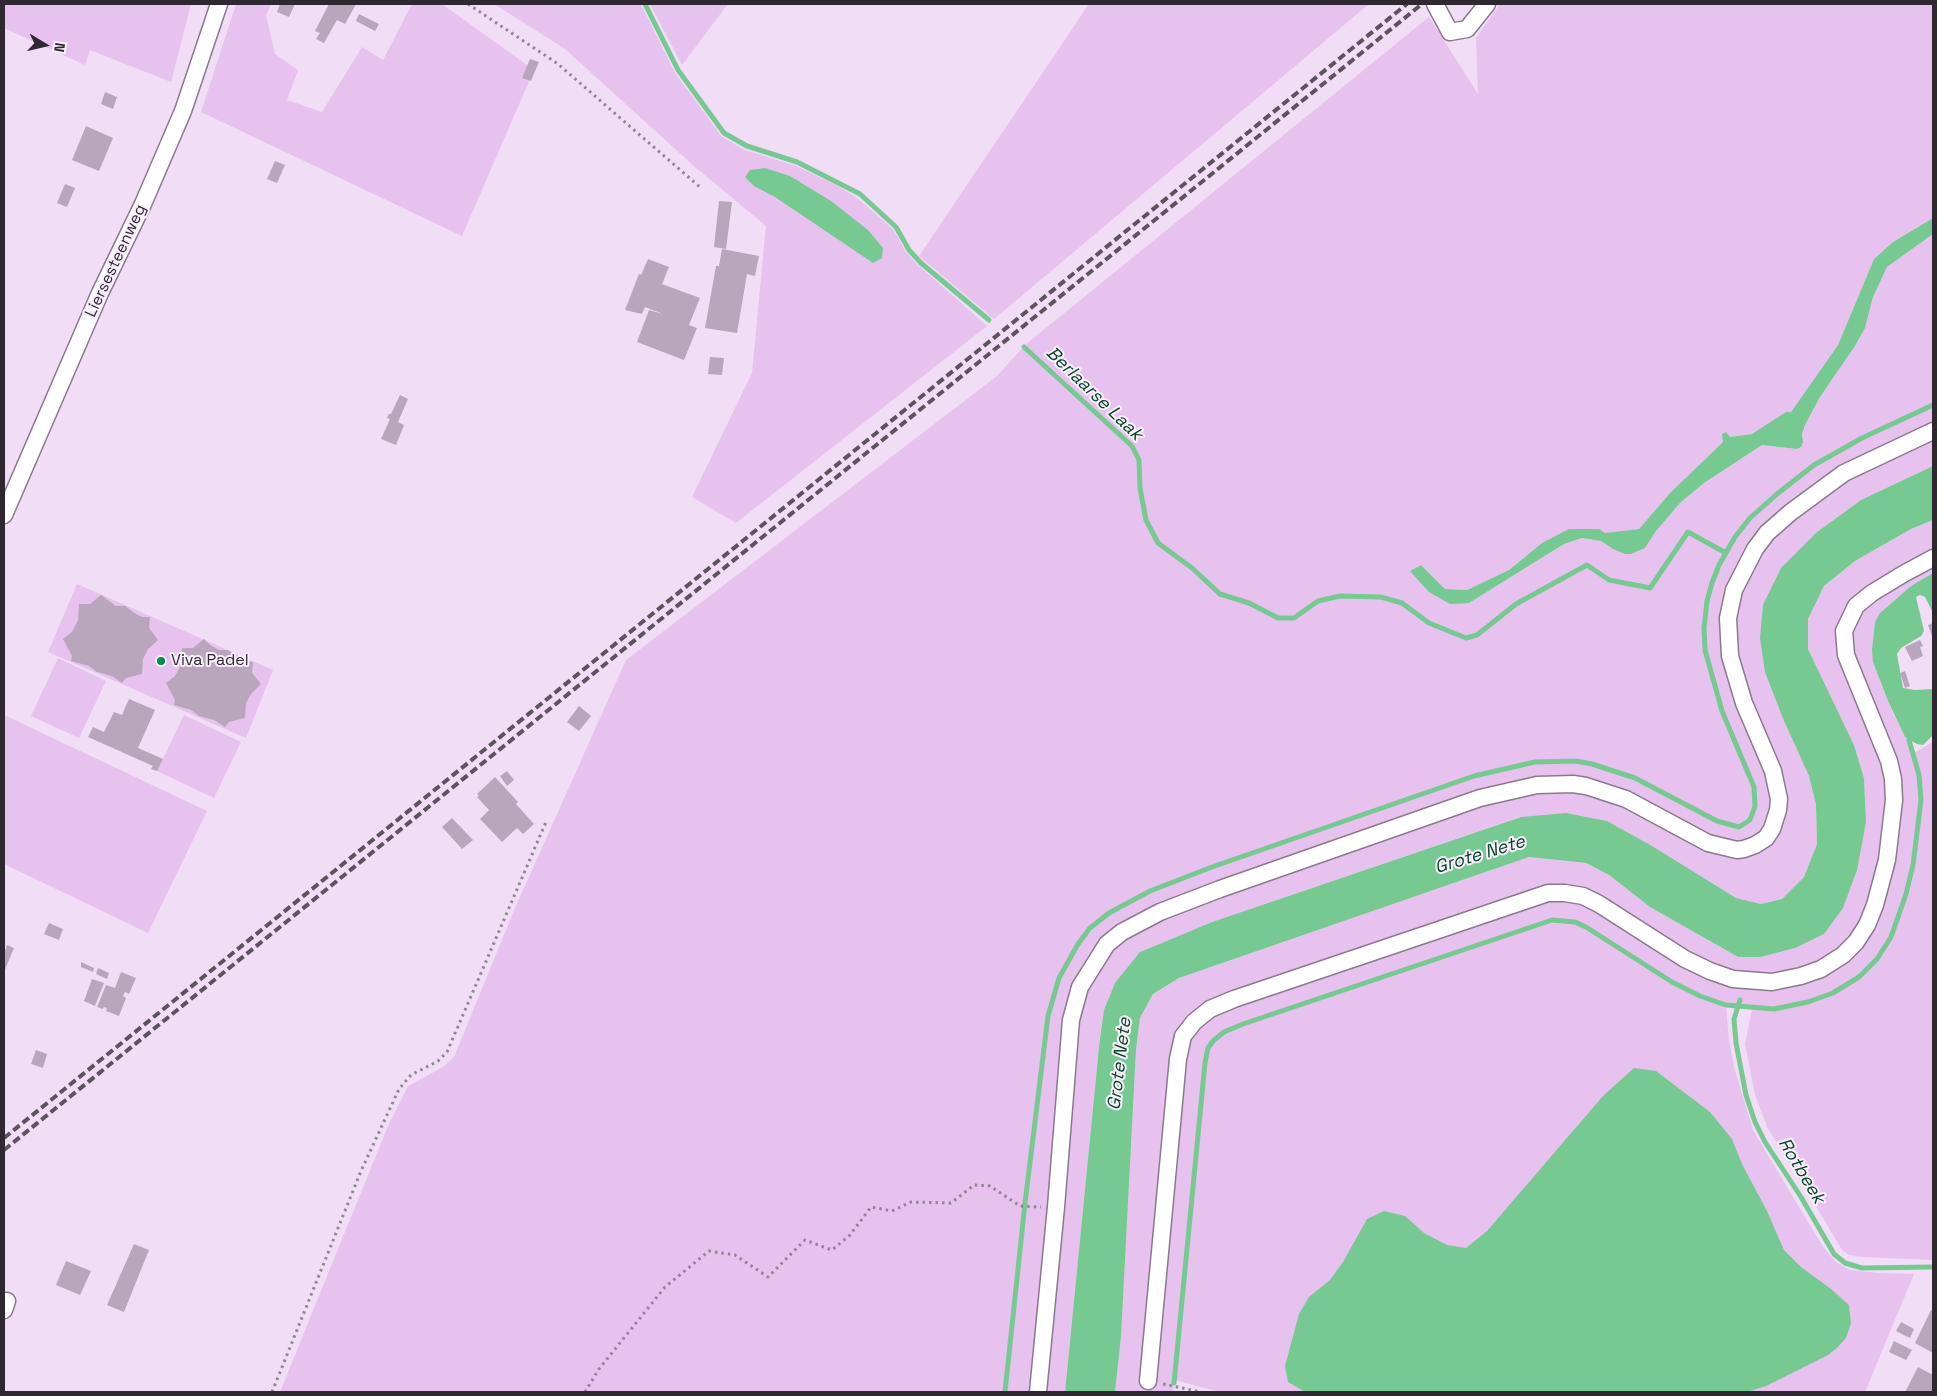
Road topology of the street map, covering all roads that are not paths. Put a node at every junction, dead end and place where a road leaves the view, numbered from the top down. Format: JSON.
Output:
{"nodes":[{"id":1,"x":219,"y":4,"type":"edge"},
{"id":2,"x":1435,"y":4,"type":"edge"},
{"id":3,"x":1486,"y":4,"type":"edge"},
{"id":4,"x":1933,"y":431,"type":"edge"},
{"id":5,"x":4,"y":515,"type":"edge"},
{"id":6,"x":1933,"y":558,"type":"edge"},
{"id":7,"x":1148,"y":1381,"type":"road end"},
{"id":8,"x":1038,"y":1392,"type":"edge"}],
"edges":[{"from":1,"to":5,"type":"street","name":"Liersesteenweg"},
{"from":2,"to":3,"type":"street"},
{"from":4,"to":8,"type":"street"},
{"from":6,"to":7,"type":"street"}]}
